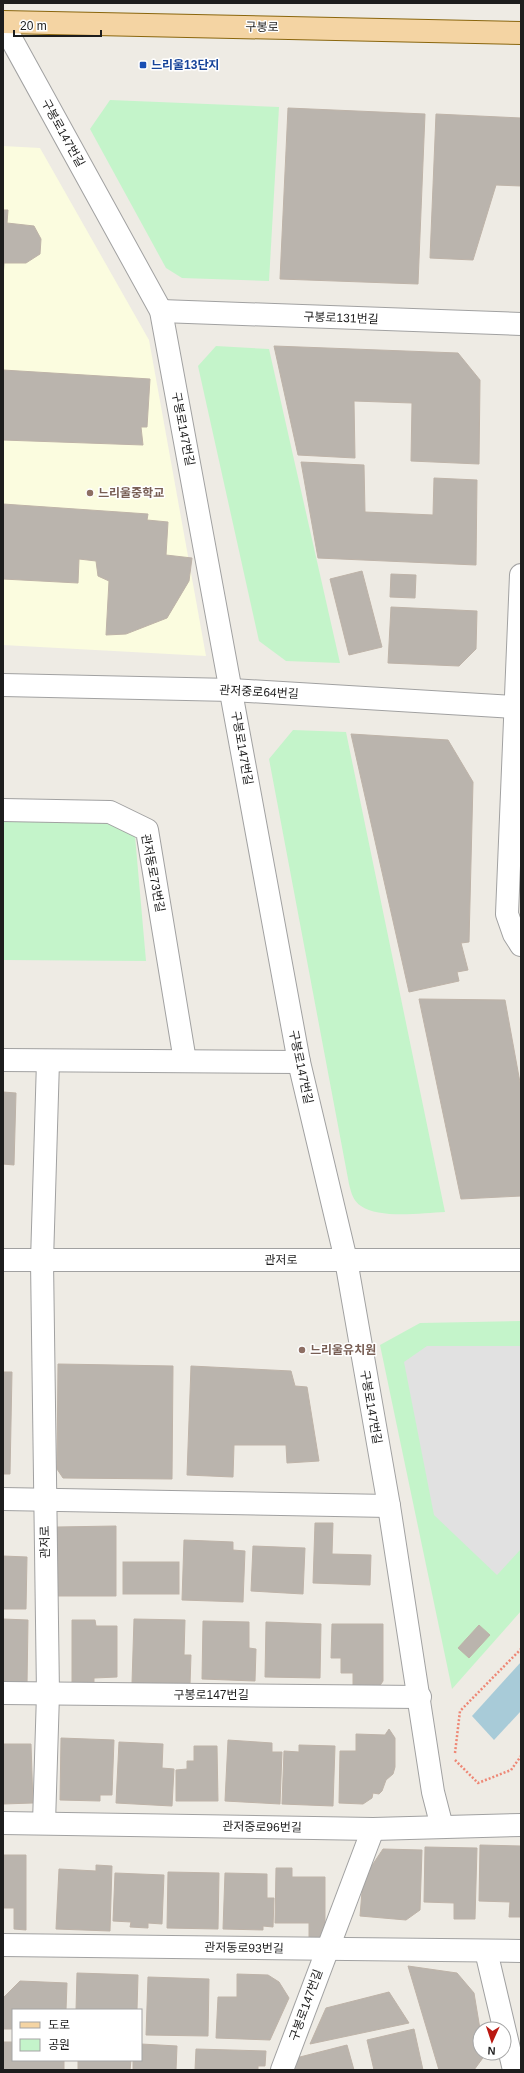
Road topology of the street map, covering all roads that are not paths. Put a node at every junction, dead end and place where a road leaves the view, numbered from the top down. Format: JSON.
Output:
{"nodes":[{"id":1,"x":3,"y":23,"type":"edge"},
{"id":2,"x":521,"y":33,"type":"edge"},
{"id":3,"x":161,"y":311,"type":"junction"},
{"id":4,"x":521,"y":324,"type":"edge"},
{"id":5,"x":521,"y":575,"type":"edge"},
{"id":6,"x":3,"y":686,"type":"edge"},
{"id":7,"x":232,"y":690,"type":"junction"},
{"id":8,"x":515,"y":707,"type":"junction"},
{"id":9,"x":3,"y":810,"type":"edge"},
{"id":10,"x":521,"y":945,"type":"edge"},
{"id":11,"x":3,"y":1060,"type":"edge"},
{"id":12,"x":48,"y":1061,"type":"junction"},
{"id":13,"x":185,"y":1061,"type":"junction"},
{"id":14,"x":299,"y":1062,"type":"junction"},
{"id":15,"x":3,"y":1260,"type":"edge"},
{"id":16,"x":346,"y":1260,"type":"junction"},
{"id":17,"x":521,"y":1260,"type":"edge"},
{"id":18,"x":42,"y":1261,"type":"junction"},
{"id":19,"x":3,"y":1499,"type":"edge"},
{"id":20,"x":44,"y":1499,"type":"junction"},
{"id":21,"x":389,"y":1506,"type":"junction"},
{"id":22,"x":3,"y":1693,"type":"edge"},
{"id":23,"x":48,"y":1694,"type":"junction"},
{"id":24,"x":420,"y":1696,"type":"junction"},
{"id":25,"x":3,"y":1823,"type":"edge"},
{"id":26,"x":44,"y":1823,"type":"junction"},
{"id":27,"x":521,"y":1825,"type":"edge"},
{"id":28,"x":442,"y":1827,"type":"junction"},
{"id":29,"x":373,"y":1829,"type":"junction"},
{"id":30,"x":3,"y":1945,"type":"edge"},
{"id":31,"x":327,"y":1949,"type":"junction"},
{"id":32,"x":486,"y":1951,"type":"junction"},
{"id":33,"x":521,"y":1951,"type":"edge"},
{"id":34,"x":282,"y":2070,"type":"edge"},
{"id":35,"x":514,"y":2070,"type":"edge"}],
"edges":[{"from":1,"to":2,"type":"main road","name":"구봉로"},
{"from":1,"to":3,"type":"street","name":"구봉로147번길"},
{"from":3,"to":4,"type":"street","name":"구봉로131번길"},
{"from":3,"to":7,"type":"street","name":"구봉로147번길"},
{"from":5,"to":8,"type":"street"},
{"from":6,"to":7,"type":"street","name":"관저중로64번길"},
{"from":7,"to":8,"type":"street","name":"관저중로64번길"},
{"from":7,"to":14,"type":"street","name":"구봉로147번길"},
{"from":8,"to":10,"type":"street"},
{"from":9,"to":13,"type":"street","name":"관저동로73번길"},
{"from":11,"to":12,"type":"street"},
{"from":12,"to":13,"type":"street"},
{"from":12,"to":18,"type":"street","name":"관저로"},
{"from":13,"to":14,"type":"street"},
{"from":14,"to":16,"type":"street","name":"구봉로147번길"},
{"from":15,"to":18,"type":"street","name":"관저로"},
{"from":16,"to":17,"type":"street","name":"관저로"},
{"from":16,"to":18,"type":"street","name":"관저로"},
{"from":16,"to":21,"type":"street","name":"구봉로147번길"},
{"from":18,"to":20,"type":"street","name":"관저로"},
{"from":19,"to":20,"type":"street"},
{"from":20,"to":21,"type":"street"},
{"from":20,"to":23,"type":"street","name":"관저로"},
{"from":21,"to":24,"type":"street","name":"구봉로147번길"},
{"from":22,"to":23,"type":"street","name":"구봉로147번길"},
{"from":23,"to":24,"type":"street","name":"구봉로147번길"},
{"from":23,"to":26,"type":"street","name":"관저로"},
{"from":24,"to":28,"type":"street","name":"구봉로147번길"},
{"from":25,"to":26,"type":"street","name":"관저중로96번길"},
{"from":26,"to":29,"type":"street","name":"관저중로96번길"},
{"from":27,"to":28,"type":"street","name":"관저중로96번길"},
{"from":28,"to":29,"type":"street","name":"관저중로96번길"},
{"from":29,"to":31,"type":"street","name":"구봉로147번길"},
{"from":30,"to":31,"type":"street","name":"관저동로93번길"},
{"from":31,"to":32,"type":"street","name":"관저동로93번길"},
{"from":31,"to":34,"type":"street","name":"구봉로147번길"},
{"from":32,"to":33,"type":"street","name":"관저동로93번길"},
{"from":32,"to":35,"type":"street"}]}
